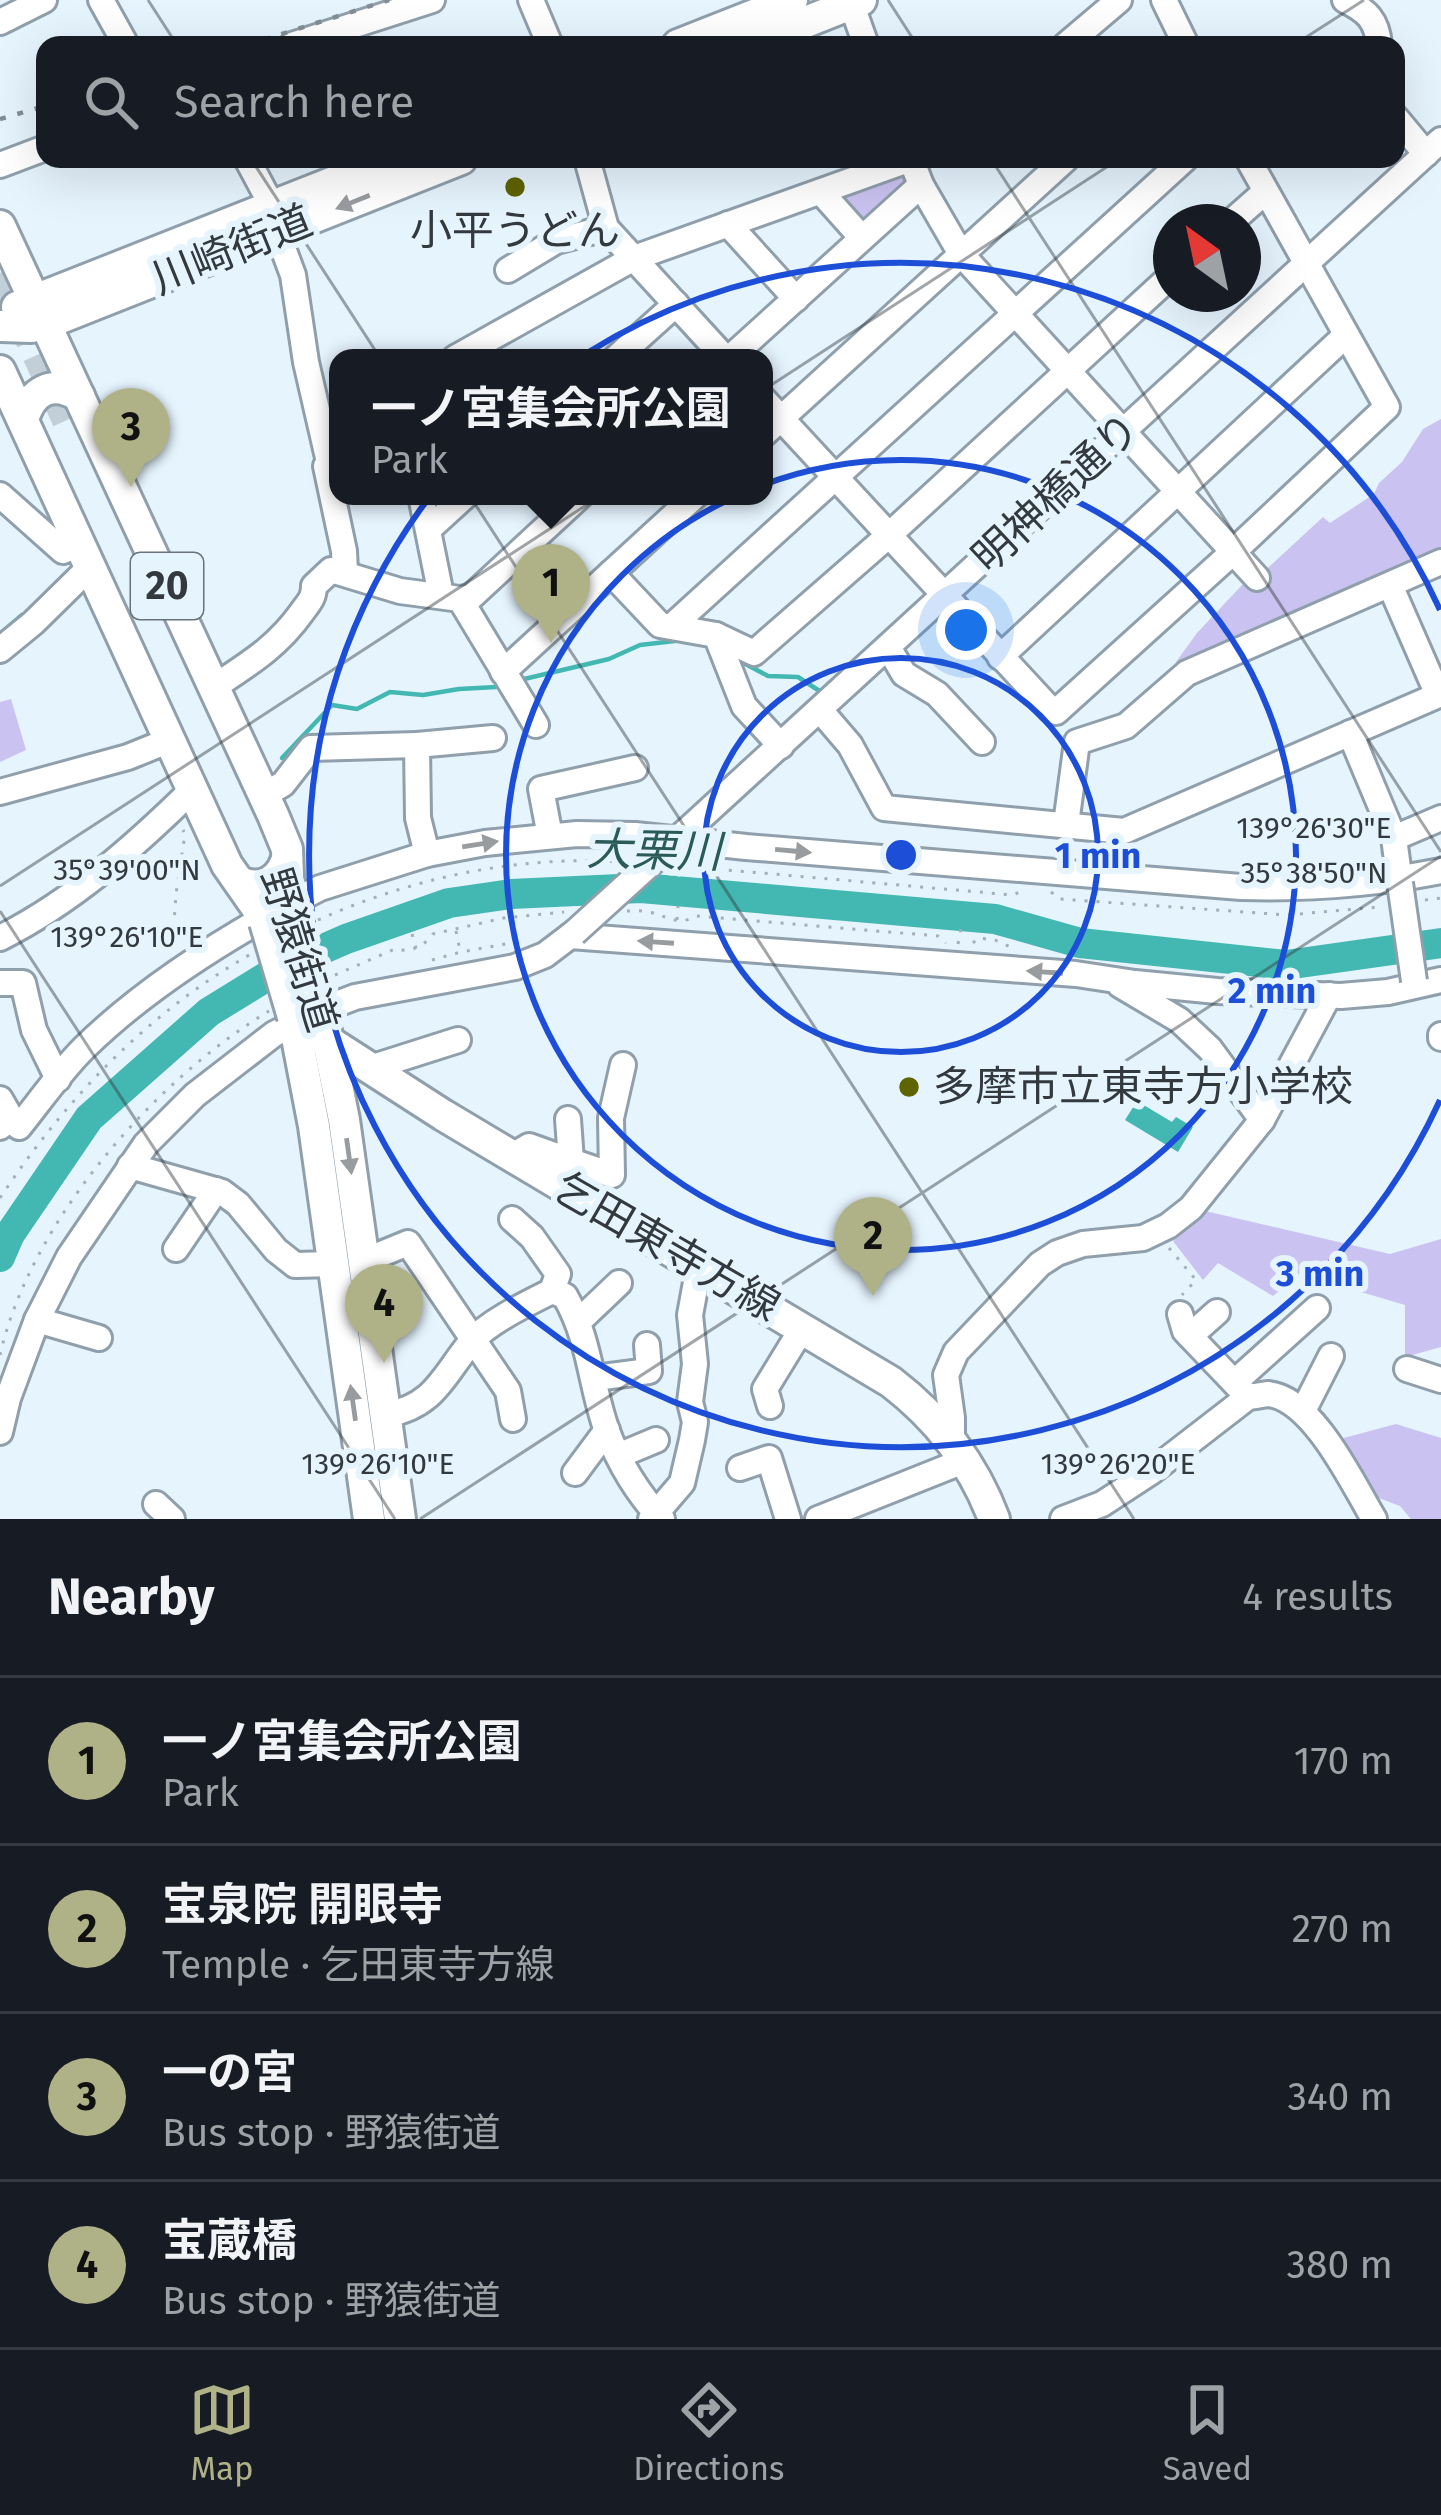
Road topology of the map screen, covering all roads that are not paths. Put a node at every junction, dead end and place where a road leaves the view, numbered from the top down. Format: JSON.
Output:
{"nodes":[{"id":1,"x":44,"y":0,"type":"edge"},
{"id":2,"x":101,"y":0,"type":"edge"},
{"id":3,"x":432,"y":0,"type":"edge"},
{"id":4,"x":531,"y":0,"type":"edge"},
{"id":5,"x":792,"y":0,"type":"edge"},
{"id":6,"x":1119,"y":0,"type":"edge"},
{"id":7,"x":1164,"y":0,"type":"edge"},
{"id":8,"x":1345,"y":0,"type":"edge"},
{"id":9,"x":854,"y":1,"type":"edge"},
{"id":10,"x":0,"y":22,"type":"edge"},
{"id":11,"x":121,"y":36,"type":"edge"},
{"id":12,"x":320,"y":36,"type":"edge"},
{"id":13,"x":546,"y":36,"type":"edge"},
{"id":14,"x":701,"y":36,"type":"edge"},
{"id":15,"x":770,"y":36,"type":"edge"},
{"id":16,"x":864,"y":36,"type":"edge"},
{"id":17,"x":1077,"y":36,"type":"edge"},
{"id":18,"x":1182,"y":36,"type":"edge"},
{"id":19,"x":1378,"y":36,"type":"edge"},
{"id":20,"x":1405,"y":126,"type":"edge"},
{"id":21,"x":36,"y":151,"type":"edge"},
{"id":22,"x":1435,"y":151,"type":"edge"},
{"id":23,"x":0,"y":165,"type":"edge"},
{"id":24,"x":252,"y":168,"type":"edge"},
{"id":25,"x":374,"y":168,"type":"edge"},
{"id":26,"x":433,"y":168,"type":"edge"},
{"id":27,"x":589,"y":168,"type":"edge"},
{"id":28,"x":915,"y":168,"type":"edge"},
{"id":29,"x":918,"y":168,"type":"edge"},
{"id":30,"x":919,"y":168,"type":"edge"},
{"id":31,"x":1056,"y":168,"type":"edge"},
{"id":32,"x":1175,"y":168,"type":"edge"},
{"id":33,"x":1253,"y":168,"type":"edge"},
{"id":34,"x":1265,"y":191,"type":"junction"},
{"id":35,"x":821,"y":192,"type":"junction"},
{"id":36,"x":1251,"y":204,"type":"edge"},
{"id":37,"x":274,"y":219,"type":"junction"},
{"id":38,"x":728,"y":224,"type":"junction"},
{"id":39,"x":0,"y":226,"type":"edge"},
{"id":40,"x":606,"y":228,"type":"junction"},
{"id":41,"x":862,"y":238,"type":"junction"},
{"id":42,"x":961,"y":254,"type":"junction"},
{"id":43,"x":634,"y":258,"type":"junction"},
{"id":44,"x":1305,"y":265,"type":"junction"},
{"id":45,"x":508,"y":270,"type":"dead end"},
{"id":46,"x":1153,"y":292,"type":"edge"},
{"id":47,"x":796,"y":299,"type":"junction"},
{"id":48,"x":676,"y":304,"type":"junction"},
{"id":49,"x":40,"y":312,"type":"junction"},
{"id":50,"x":0,"y":314,"type":"edge"},
{"id":51,"x":1015,"y":314,"type":"junction"},
{"id":52,"x":0,"y":326,"type":"edge"},
{"id":53,"x":1345,"y":336,"type":"junction"},
{"id":54,"x":471,"y":349,"type":"edge"},
{"id":55,"x":626,"y":349,"type":"edge"},
{"id":56,"x":719,"y":349,"type":"edge"},
{"id":57,"x":738,"y":349,"type":"edge"},
{"id":58,"x":1067,"y":370,"type":"junction"},
{"id":59,"x":0,"y":371,"type":"edge"},
{"id":60,"x":773,"y":414,"type":"edge"},
{"id":61,"x":54,"y":416,"type":"junction"},
{"id":62,"x":773,"y":420,"type":"edge"},
{"id":63,"x":1123,"y":431,"type":"junction"},
{"id":64,"x":835,"y":478,"type":"junction"},
{"id":65,"x":329,"y":480,"type":"edge"},
{"id":66,"x":1179,"y":492,"type":"junction"},
{"id":67,"x":0,"y":495,"type":"edge"},
{"id":68,"x":334,"y":505,"type":"edge"},
{"id":69,"x":423,"y":505,"type":"edge"},
{"id":70,"x":455,"y":505,"type":"edge"},
{"id":71,"x":570,"y":505,"type":"edge"},
{"id":72,"x":685,"y":505,"type":"edge"},
{"id":73,"x":429,"y":529,"type":"junction"},
{"id":74,"x":888,"y":536,"type":"junction"},
{"id":75,"x":1233,"y":553,"type":"junction"},
{"id":76,"x":84,"y":555,"type":"junction"},
{"id":77,"x":1441,"y":562,"type":"edge"},
{"id":78,"x":345,"y":572,"type":"junction"},
{"id":79,"x":610,"y":573,"type":"junction"},
{"id":80,"x":1257,"y":578,"type":"dead end"},
{"id":81,"x":1390,"y":585,"type":"junction"},
{"id":82,"x":944,"y":596,"type":"junction"},
{"id":83,"x":451,"y":597,"type":"junction"},
{"id":84,"x":672,"y":626,"type":"junction"},
{"id":85,"x":716,"y":635,"type":"junction"},
{"id":86,"x":888,"y":647,"type":"junction"},
{"id":87,"x":0,"y":650,"type":"edge"},
{"id":88,"x":1000,"y":657,"type":"junction"},
{"id":89,"x":502,"y":672,"type":"junction"},
{"id":90,"x":214,"y":687,"type":"junction"},
{"id":91,"x":1439,"y":694,"type":"edge"},
{"id":92,"x":820,"y":710,"type":"junction"},
{"id":93,"x":536,"y":725,"type":"dead end"},
{"id":94,"x":1350,"y":733,"type":"junction"},
{"id":95,"x":493,"y":738,"type":"dead end"},
{"id":96,"x":170,"y":740,"type":"junction"},
{"id":97,"x":982,"y":742,"type":"dead end"},
{"id":98,"x":417,"y":745,"type":"junction"},
{"id":99,"x":781,"y":746,"type":"junction"},
{"id":100,"x":635,"y":768,"type":"dead end"},
{"id":101,"x":0,"y":792,"type":"edge"},
{"id":102,"x":264,"y":796,"type":"junction"},
{"id":103,"x":183,"y":799,"type":"junction"},
{"id":104,"x":1441,"y":818,"type":"edge"},
{"id":105,"x":1066,"y":824,"type":"junction"},
{"id":106,"x":1097,"y":828,"type":"junction"},
{"id":107,"x":550,"y":836,"type":"junction"},
{"id":108,"x":1394,"y":838,"type":"junction"},
{"id":109,"x":674,"y":842,"type":"junction"},
{"id":110,"x":427,"y":854,"type":"junction"},
{"id":111,"x":263,"y":871,"type":"junction"},
{"id":112,"x":1441,"y":871,"type":"edge"},
{"id":113,"x":1093,"y":874,"type":"junction"},
{"id":114,"x":1400,"y":882,"type":"junction"},
{"id":115,"x":277,"y":913,"type":"junction"},
{"id":116,"x":572,"y":927,"type":"junction"},
{"id":117,"x":0,"y":938,"type":"edge"},
{"id":118,"x":1108,"y":977,"type":"junction"},
{"id":119,"x":1441,"y":980,"type":"edge"},
{"id":120,"x":0,"y":983,"type":"edge"},
{"id":121,"x":1414,"y":983,"type":"junction"},
{"id":122,"x":1328,"y":995,"type":"junction"},
{"id":123,"x":303,"y":1007,"type":"junction"},
{"id":124,"x":458,"y":1040,"type":"dead end"},
{"id":125,"x":328,"y":1041,"type":"junction"},
{"id":126,"x":622,"y":1065,"type":"dead end"},
{"id":127,"x":370,"y":1068,"type":"junction"},
{"id":128,"x":58,"y":1079,"type":"junction"},
{"id":129,"x":0,"y":1099,"type":"edge"},
{"id":130,"x":568,"y":1119,"type":"dead end"},
{"id":131,"x":1262,"y":1120,"type":"junction"},
{"id":132,"x":9,"y":1127,"type":"edge"},
{"id":133,"x":512,"y":1156,"type":"junction"},
{"id":134,"x":571,"y":1161,"type":"junction"},
{"id":135,"x":130,"y":1166,"type":"junction"},
{"id":136,"x":216,"y":1190,"type":"junction"},
{"id":137,"x":512,"y":1219,"type":"dead end"},
{"id":138,"x":176,"y":1249,"type":"dead end"},
{"id":139,"x":349,"y":1262,"type":"junction"},
{"id":140,"x":699,"y":1266,"type":"junction"},
{"id":141,"x":619,"y":1283,"type":"dead end"},
{"id":142,"x":552,"y":1291,"type":"junction"},
{"id":143,"x":1317,"y":1308,"type":"dead end"},
{"id":144,"x":1217,"y":1312,"type":"dead end"},
{"id":145,"x":37,"y":1320,"type":"junction"},
{"id":146,"x":579,"y":1321,"type":"junction"},
{"id":147,"x":802,"y":1327,"type":"junction"},
{"id":148,"x":99,"y":1338,"type":"dead end"},
{"id":149,"x":473,"y":1340,"type":"junction"},
{"id":150,"x":647,"y":1345,"type":"dead end"},
{"id":151,"x":1331,"y":1356,"type":"dead end"},
{"id":152,"x":1407,"y":1369,"type":"dead end"},
{"id":153,"x":595,"y":1378,"type":"junction"},
{"id":154,"x":1441,"y":1380,"type":"edge"},
{"id":155,"x":1242,"y":1389,"type":"junction"},
{"id":156,"x":770,"y":1406,"type":"dead end"},
{"id":157,"x":1303,"y":1411,"type":"junction"},
{"id":158,"x":386,"y":1415,"type":"junction"},
{"id":159,"x":514,"y":1419,"type":"dead end"},
{"id":160,"x":607,"y":1430,"type":"junction"},
{"id":161,"x":0,"y":1432,"type":"edge"},
{"id":162,"x":656,"y":1440,"type":"dead end"},
{"id":163,"x":959,"y":1450,"type":"junction"},
{"id":164,"x":375,"y":1452,"type":"junction"},
{"id":165,"x":620,"y":1454,"type":"junction"},
{"id":166,"x":740,"y":1468,"type":"dead end"},
{"id":167,"x":575,"y":1473,"type":"dead end"},
{"id":168,"x":385,"y":1516,"type":"edge"},
{"id":169,"x":656,"y":1517,"type":"edge"},
{"id":170,"x":788,"y":1519,"type":"edge"},
{"id":171,"x":818,"y":1519,"type":"edge"},
{"id":172,"x":994,"y":1519,"type":"edge"},
{"id":173,"x":1064,"y":1519,"type":"edge"},
{"id":174,"x":1374,"y":1519,"type":"edge"}],
"edges":[{"from":1,"to":10,"type":"street"},
{"from":2,"to":11,"type":"street"},
{"from":3,"to":12,"type":"street"},
{"from":4,"to":13,"type":"street"},
{"from":5,"to":14,"type":"main road"},
{"from":6,"to":17,"type":"street"},
{"from":7,"to":18,"type":"street"},
{"from":8,"to":19,"type":"street"},
{"from":9,"to":15,"type":"main road"},
{"from":9,"to":16,"type":"street"},
{"from":20,"to":22,"type":"street"},
{"from":21,"to":23,"type":"street"},
{"from":22,"to":44,"type":"street","name":"明神橋通り"},
{"from":24,"to":37,"type":"street"},
{"from":25,"to":37,"type":"main road","name":"川崎街道"},
{"from":26,"to":37,"type":"main road","name":"川崎街道","one_way":true},
{"from":27,"to":40,"type":"street"},
{"from":28,"to":35,"type":"street"},
{"from":29,"to":41,"type":"street"},
{"from":30,"to":42,"type":"street"},
{"from":31,"to":42,"type":"street"},
{"from":32,"to":51,"type":"street"},
{"from":33,"to":34,"type":"street"},
{"from":34,"to":36,"type":"street"},
{"from":34,"to":44,"type":"street"},
{"from":35,"to":38,"type":"street"},
{"from":35,"to":41,"type":"street"},
{"from":37,"to":49,"type":"main road","name":"川崎街道"},
{"from":37,"to":65,"type":"street"},
{"from":38,"to":43,"type":"street"},
{"from":38,"to":47,"type":"street"},
{"from":39,"to":49,"type":"main road","number":"20"},
{"from":40,"to":43,"type":"street"},
{"from":40,"to":45,"type":"street"},
{"from":41,"to":47,"type":"street"},
{"from":42,"to":51,"type":"street"},
{"from":42,"to":60,"type":"street"},
{"from":43,"to":48,"type":"street"},
{"from":43,"to":54,"type":"street"},
{"from":44,"to":53,"type":"street"},
{"from":44,"to":63,"type":"street","name":"明神橋通り"},
{"from":46,"to":58,"type":"street"},
{"from":47,"to":57,"type":"street"},
{"from":48,"to":55,"type":"street"},
{"from":48,"to":56,"type":"street"},
{"from":49,"to":50,"type":"main road","name":"川崎街道"},
{"from":49,"to":52,"type":"main road","name":"川崎街道"},
{"from":49,"to":61,"type":"main road","number":"20"},
{"from":51,"to":58,"type":"street"},
{"from":51,"to":64,"type":"street"},
{"from":53,"to":66,"type":"street"},
{"from":53,"to":75,"type":"street"},
{"from":58,"to":63,"type":"street"},
{"from":58,"to":74,"type":"street"},
{"from":59,"to":61,"type":"main road","number":"20"},
{"from":61,"to":76,"type":"main road","number":"20"},
{"from":61,"to":90,"type":"main road","number":"20"},
{"from":61,"to":111,"type":"main road","name":"野猿街道","number":"20"},
{"from":62,"to":64,"type":"street"},
{"from":63,"to":66,"type":"street"},
{"from":63,"to":82,"type":"street","name":"明神橋通り"},
{"from":64,"to":74,"type":"street"},
{"from":64,"to":84,"type":"street"},
{"from":66,"to":75,"type":"street"},
{"from":66,"to":88,"type":"street"},
{"from":67,"to":76,"type":"street"},
{"from":68,"to":78,"type":"street"},
{"from":69,"to":73,"type":"street"},
{"from":70,"to":73,"type":"street"},
{"from":71,"to":83,"type":"street"},
{"from":72,"to":79,"type":"street"},
{"from":73,"to":83,"type":"street"},
{"from":74,"to":82,"type":"street"},
{"from":74,"to":85,"type":"street"},
{"from":75,"to":80,"type":"street"},
{"from":75,"to":88,"type":"street"},
{"from":76,"to":87,"type":"street"},
{"from":76,"to":96,"type":"main road","number":"20"},
{"from":77,"to":81,"type":"street"},
{"from":78,"to":83,"type":"street"},
{"from":78,"to":90,"type":"street"},
{"from":79,"to":84,"type":"street"},
{"from":79,"to":89,"type":"street"},
{"from":81,"to":91,"type":"street"},
{"from":81,"to":105,"type":"street"},
{"from":82,"to":86,"type":"street","name":"明神橋通り"},
{"from":82,"to":88,"type":"street"},
{"from":83,"to":89,"type":"street"},
{"from":84,"to":85,"type":"street"},
{"from":85,"to":99,"type":"street"},
{"from":86,"to":92,"type":"street","name":"明神橋通り"},
{"from":86,"to":97,"type":"street"},
{"from":89,"to":93,"type":"street"},
{"from":90,"to":102,"type":"main road","number":"20"},
{"from":91,"to":94,"type":"street"},
{"from":92,"to":99,"type":"street","name":"明神橋通り"},
{"from":92,"to":105,"type":"street"},
{"from":94,"to":106,"type":"street"},
{"from":94,"to":108,"type":"street"},
{"from":95,"to":98,"type":"street"},
{"from":96,"to":101,"type":"street"},
{"from":96,"to":103,"type":"main road","number":"20"},
{"from":98,"to":102,"type":"street"},
{"from":98,"to":110,"type":"street"},
{"from":99,"to":109,"type":"street","name":"明神橋通り"},
{"from":100,"to":107,"type":"street"},
{"from":102,"to":111,"type":"main road","number":"20"},
{"from":103,"to":111,"type":"main road","number":"20"},
{"from":103,"to":117,"type":"street"},
{"from":104,"to":108,"type":"street"},
{"from":105,"to":106,"type":"street"},
{"from":106,"to":113,"type":"street"},
{"from":107,"to":109,"type":"street"},
{"from":110,"to":107,"type":"street","one_way":true},
{"from":108,"to":114,"type":"street"},
{"from":109,"to":113,"type":"street","one_way":true},
{"from":109,"to":116,"type":"street","name":"明神橋通り","bridge":true},
{"from":110,"to":115,"type":"street"},
{"from":111,"to":115,"type":"main road","number":"20"},
{"from":111,"to":115,"type":"main road","number":"20"},
{"from":112,"to":114,"type":"street"},
{"from":113,"to":114,"type":"street"},
{"from":114,"to":121,"type":"street","bridge":true},
{"from":115,"to":123,"type":"main road","name":"野猿街道","number":"20","bridge":true},
{"from":115,"to":128,"type":"street"},
{"from":118,"to":116,"type":"street","one_way":true},
{"from":116,"to":123,"type":"street","name":"明神橋通り"},
{"from":118,"to":122,"type":"street"},
{"from":118,"to":131,"type":"street"},
{"from":119,"to":121,"type":"street"},
{"from":120,"to":128,"type":"street"},
{"from":121,"to":122,"type":"street"},
{"from":122,"to":131,"type":"street"},
{"from":123,"to":125,"type":"main road","name":"乞田東寺方線"},
{"from":123,"to":135,"type":"street","name":"明神橋通り"},
{"from":123,"to":139,"type":"main road","name":"野猿街道","number":"20"},
{"from":124,"to":127,"type":"street"},
{"from":125,"to":127,"type":"main road","name":"乞田東寺方線"},
{"from":125,"to":139,"type":"main road","name":"野猿街道","number":"20","one_way":true},
{"from":126,"to":134,"type":"street"},
{"from":127,"to":133,"type":"main road","name":"乞田東寺方線"},
{"from":128,"to":132,"type":"street"},
{"from":129,"to":132,"type":"street"},
{"from":130,"to":134,"type":"street"},
{"from":131,"to":163,"type":"street"},
{"from":133,"to":134,"type":"street"},
{"from":133,"to":140,"type":"main road","name":"乞田東寺方線"},
{"from":135,"to":136,"type":"street"},
{"from":135,"to":145,"type":"street","name":"明神橋通り"},
{"from":136,"to":138,"type":"street"},
{"from":136,"to":139,"type":"street"},
{"from":137,"to":142,"type":"street"},
{"from":139,"to":149,"type":"street"},
{"from":139,"to":158,"type":"main road","name":"野猿街道","number":"20"},
{"from":164,"to":139,"type":"main road","name":"野猿街道","number":"20","one_way":true},
{"from":140,"to":147,"type":"main road","name":"乞田東寺方線"},
{"from":140,"to":169,"type":"street"},
{"from":141,"to":146,"type":"street"},
{"from":142,"to":146,"type":"street"},
{"from":142,"to":149,"type":"street"},
{"from":143,"to":155,"type":"street"},
{"from":144,"to":155,"type":"street"},
{"from":145,"to":148,"type":"street"},
{"from":145,"to":161,"type":"street","name":"明神橋通り"},
{"from":146,"to":153,"type":"street"},
{"from":147,"to":156,"type":"street"},
{"from":147,"to":163,"type":"main road","name":"乞田東寺方線"},
{"from":149,"to":158,"type":"street"},
{"from":149,"to":159,"type":"street"},
{"from":150,"to":153,"type":"street"},
{"from":151,"to":157,"type":"street"},
{"from":152,"to":154,"type":"street"},
{"from":153,"to":160,"type":"street"},
{"from":155,"to":157,"type":"street"},
{"from":155,"to":173,"type":"street"},
{"from":157,"to":174,"type":"street"},
{"from":158,"to":164,"type":"main road","name":"野猿街道","number":"20"},
{"from":160,"to":165,"type":"street"},
{"from":160,"to":167,"type":"street"},
{"from":162,"to":165,"type":"street"},
{"from":163,"to":171,"type":"street"},
{"from":163,"to":172,"type":"main road","name":"乞田東寺方線"},
{"from":164,"to":168,"type":"main road","name":"野猿街道","number":"20"},
{"from":165,"to":169,"type":"street"},
{"from":166,"to":170,"type":"street"}]}
